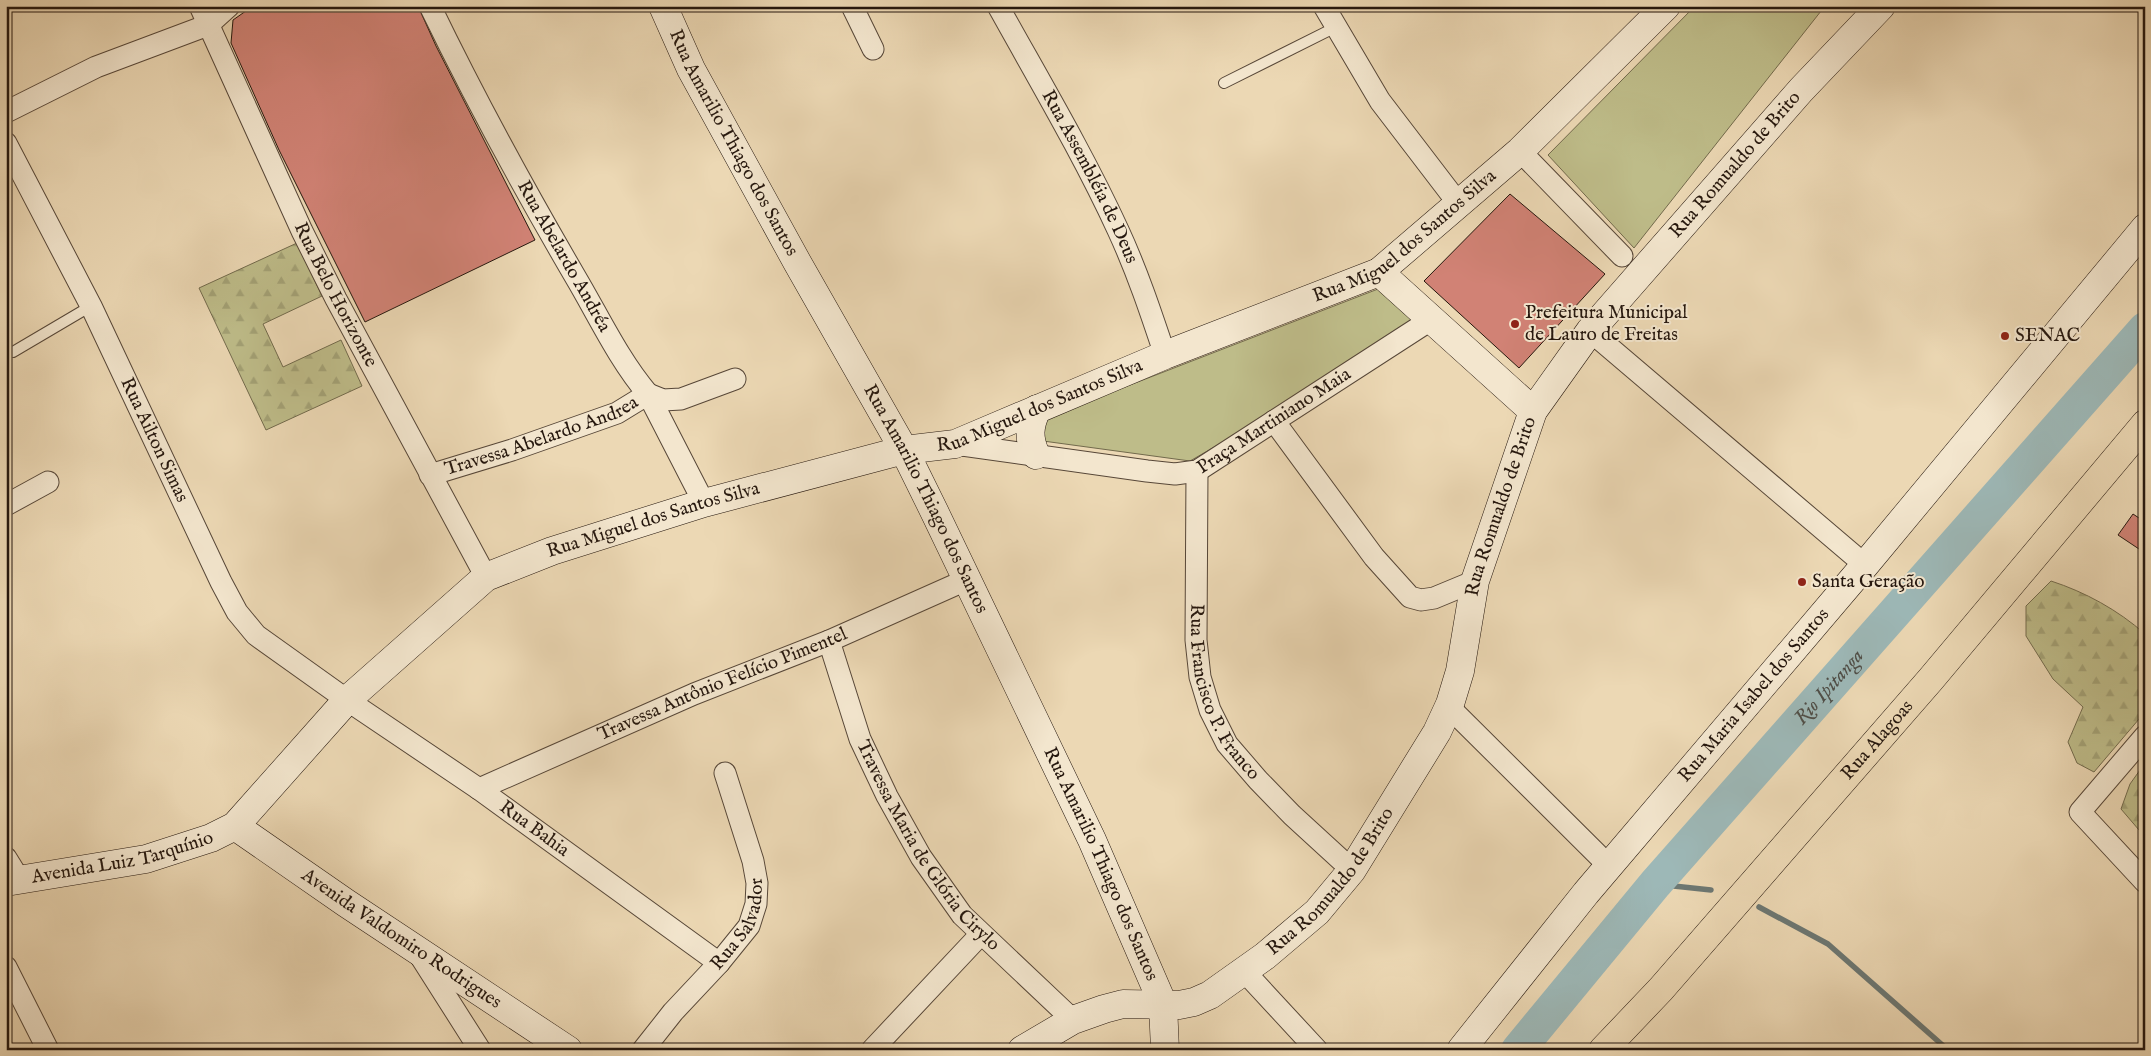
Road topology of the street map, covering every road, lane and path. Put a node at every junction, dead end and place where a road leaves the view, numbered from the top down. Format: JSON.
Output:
{"nodes":[{"id":1,"x":229,"y":6,"type":"edge"},
{"id":2,"x":430,"y":6,"type":"edge"},
{"id":3,"x":663,"y":6,"type":"edge"},
{"id":4,"x":852,"y":6,"type":"edge"},
{"id":5,"x":998,"y":6,"type":"edge"},
{"id":6,"x":1324,"y":6,"type":"edge"},
{"id":7,"x":1666,"y":6,"type":"edge"},
{"id":8,"x":1881,"y":6,"type":"edge"},
{"id":9,"x":204,"y":16,"type":"edge"},
{"id":10,"x":1336,"y":27,"type":"junction"},
{"id":11,"x":873,"y":49,"type":"dead end"},
{"id":12,"x":1224,"y":83,"type":"dead end"},
{"id":13,"x":6,"y":112,"type":"edge"},
{"id":14,"x":6,"y":143,"type":"edge"},
{"id":15,"x":1520,"y":151,"type":"junction"},
{"id":16,"x":1458,"y":203,"type":"junction"},
{"id":17,"x":2145,"y":228,"type":"edge"},
{"id":18,"x":1622,"y":256,"type":"dead end"},
{"id":19,"x":1379,"y":272,"type":"junction"},
{"id":20,"x":90,"y":306,"type":"junction"},
{"id":21,"x":1432,"y":319,"type":"junction"},
{"id":22,"x":1590,"y":331,"type":"junction"},
{"id":23,"x":12,"y":352,"type":"dead end"},
{"id":24,"x":1165,"y":355,"type":"junction"},
{"id":25,"x":735,"y":379,"type":"dead end"},
{"id":26,"x":648,"y":394,"type":"junction"},
{"id":27,"x":1037,"y":409,"type":"junction"},
{"id":28,"x":1533,"y":411,"type":"junction"},
{"id":29,"x":1274,"y":421,"type":"junction"},
{"id":30,"x":2145,"y":424,"type":"edge"},
{"id":31,"x":955,"y":444,"type":"junction"},
{"id":32,"x":904,"y":450,"type":"junction"},
{"id":33,"x":1036,"y":455,"type":"junction"},
{"id":34,"x":1197,"y":470,"type":"junction"},
{"id":35,"x":430,"y":475,"type":"junction"},
{"id":36,"x":48,"y":482,"type":"dead end"},
{"id":37,"x":704,"y":503,"type":"junction"},
{"id":38,"x":6,"y":505,"type":"edge"},
{"id":39,"x":1865,"y":565,"type":"junction"},
{"id":40,"x":486,"y":577,"type":"junction"},
{"id":41,"x":966,"y":580,"type":"junction"},
{"id":42,"x":1475,"y":581,"type":"junction"},
{"id":43,"x":829,"y":641,"type":"junction"},
{"id":44,"x":347,"y":700,"type":"junction"},
{"id":45,"x":1449,"y":707,"type":"junction"},
{"id":46,"x":2145,"y":736,"type":"edge"},
{"id":47,"x":725,"y":773,"type":"dead end"},
{"id":48,"x":479,"y":789,"type":"junction"},
{"id":49,"x":235,"y":826,"type":"junction"},
{"id":50,"x":1609,"y":866,"type":"junction"},
{"id":51,"x":1352,"y":870,"type":"junction"},
{"id":52,"x":10,"y":873,"type":"edge"},
{"id":53,"x":2145,"y":882,"type":"edge"},
{"id":54,"x":981,"y":934,"type":"junction"},
{"id":55,"x":416,"y":949,"type":"junction"},
{"id":56,"x":719,"y":963,"type":"junction"},
{"id":57,"x":6,"y":967,"type":"edge"},
{"id":58,"x":1244,"y":971,"type":"junction"},
{"id":59,"x":1163,"y":1004,"type":"junction"},
{"id":60,"x":1073,"y":1020,"type":"junction"},
{"id":61,"x":48,"y":1050,"type":"edge"},
{"id":62,"x":480,"y":1050,"type":"edge"},
{"id":63,"x":568,"y":1050,"type":"edge"},
{"id":64,"x":643,"y":1050,"type":"edge"},
{"id":65,"x":872,"y":1050,"type":"edge"},
{"id":66,"x":1022,"y":1050,"type":"edge"},
{"id":67,"x":1165,"y":1050,"type":"edge"},
{"id":68,"x":1317,"y":1050,"type":"edge"},
{"id":69,"x":1461,"y":1050,"type":"edge"},
{"id":70,"x":1603,"y":1050,"type":"edge"}],
"edges":[{"from":1,"to":9,"type":"street"},
{"from":2,"to":26,"type":"street","name":"Rua Abelardo Andréa"},
{"from":3,"to":32,"type":"street","name":"Rua Amarilio Thiago dos Santos"},
{"from":4,"to":11,"type":"street"},
{"from":5,"to":24,"type":"street","name":"Rua Assembléia de Deus"},
{"from":6,"to":10,"type":"street"},
{"from":7,"to":15,"type":"street","name":"Rua Miguel dos Santos Silva"},
{"from":8,"to":22,"type":"street","name":"Rua Romualdo de Brito"},
{"from":9,"to":13,"type":"street"},
{"from":9,"to":35,"type":"street","name":"Rua Belo Horizonte"},
{"from":10,"to":12,"type":"lane"},
{"from":10,"to":16,"type":"street"},
{"from":14,"to":20,"type":"street","name":"Rua Ailton Simas"},
{"from":15,"to":16,"type":"street","name":"Rua Miguel dos Santos Silva"},
{"from":15,"to":18,"type":"street"},
{"from":16,"to":19,"type":"street","name":"Rua Miguel dos Santos Silva"},
{"from":17,"to":39,"type":"street","name":"Rua Maria Isabel dos Santos"},
{"from":19,"to":21,"type":"street"},
{"from":19,"to":24,"type":"street","name":"Rua Miguel dos Santos Silva"},
{"from":20,"to":23,"type":"lane"},
{"from":20,"to":44,"type":"street","name":"Rua Ailton Simas"},
{"from":21,"to":28,"type":"street"},
{"from":21,"to":29,"type":"street","name":"Praça Martiniano Maia"},
{"from":22,"to":28,"type":"street","name":"Rua Romualdo de Brito"},
{"from":22,"to":39,"type":"street"},
{"from":24,"to":27,"type":"street","name":"Rua Miguel dos Santos Silva"},
{"from":25,"to":26,"type":"street","name":"Travessa Abelardo Andrea"},
{"from":26,"to":35,"type":"street","name":"Travessa Abelardo Andrea"},
{"from":26,"to":37,"type":"street","name":"Rua Abelardo Andréa"},
{"from":27,"to":31,"type":"street","name":"Rua Miguel dos Santos Silva"},
{"from":27,"to":33,"type":"street"},
{"from":28,"to":42,"type":"street","name":"Rua Romualdo de Brito"},
{"from":29,"to":34,"type":"street","name":"Praça Martiniano Maia"},
{"from":29,"to":42,"type":"street"},
{"from":30,"to":70,"type":"main road","name":"Rua Alagoas"},
{"from":31,"to":32,"type":"street","name":"Rua Miguel dos Santos Silva"},
{"from":31,"to":33,"type":"street","name":"Praça Martiniano Maia"},
{"from":32,"to":37,"type":"street","name":"Rua Miguel dos Santos Silva"},
{"from":32,"to":41,"type":"street","name":"Rua Amarilio Thiago dos Santos"},
{"from":33,"to":34,"type":"street","name":"Praça Martiniano Maia"},
{"from":34,"to":51,"type":"street","name":"Rua Francisco P. Franco"},
{"from":35,"to":40,"type":"street","name":"Rua Belo Horizonte"},
{"from":36,"to":38,"type":"street"},
{"from":37,"to":40,"type":"street","name":"Rua Miguel dos Santos Silva"},
{"from":39,"to":50,"type":"street","name":"Rua Maria Isabel dos Santos"},
{"from":40,"to":44,"type":"street","name":"Rua Miguel dos Santos Silva"},
{"from":41,"to":43,"type":"street","name":"Travessa Antônio Felício Pimentel"},
{"from":41,"to":59,"type":"street","name":"Rua Amarilio Thiago dos Santos"},
{"from":42,"to":45,"type":"street","name":"Rua Romualdo de Brito"},
{"from":43,"to":48,"type":"street","name":"Travessa Antônio Felício Pimentel"},
{"from":43,"to":54,"type":"street","name":"Travessa Maria de Glória Cirylo"},
{"from":44,"to":48,"type":"street","name":"Rua Bahia"},
{"from":44,"to":49,"type":"street","name":"Rua Miguel dos Santos Silva"},
{"from":45,"to":50,"type":"street"},
{"from":45,"to":51,"type":"street","name":"Rua Romualdo de Brito"},
{"from":46,"to":53,"type":"street"},
{"from":47,"to":56,"type":"street","name":"Rua Salvador"},
{"from":48,"to":56,"type":"street","name":"Rua Bahia"},
{"from":49,"to":52,"type":"street","name":"Avenida Luiz Tarquínio"},
{"from":49,"to":55,"type":"street","name":"Avenida Valdomiro Rodrigues"},
{"from":50,"to":69,"type":"street","name":"Rua Maria Isabel dos Santos"},
{"from":51,"to":58,"type":"street","name":"Rua Romualdo de Brito"},
{"from":54,"to":60,"type":"street","name":"Travessa Maria de Glória Cirylo"},
{"from":54,"to":65,"type":"street"},
{"from":55,"to":62,"type":"street"},
{"from":55,"to":63,"type":"street","name":"Avenida Valdomiro Rodrigues"},
{"from":56,"to":64,"type":"street","name":"Rua Salvador"},
{"from":57,"to":61,"type":"street"},
{"from":58,"to":59,"type":"street","name":"Rua Romualdo de Brito"},
{"from":58,"to":68,"type":"street"},
{"from":59,"to":60,"type":"street"},
{"from":59,"to":67,"type":"street"},
{"from":60,"to":66,"type":"street"}]}
